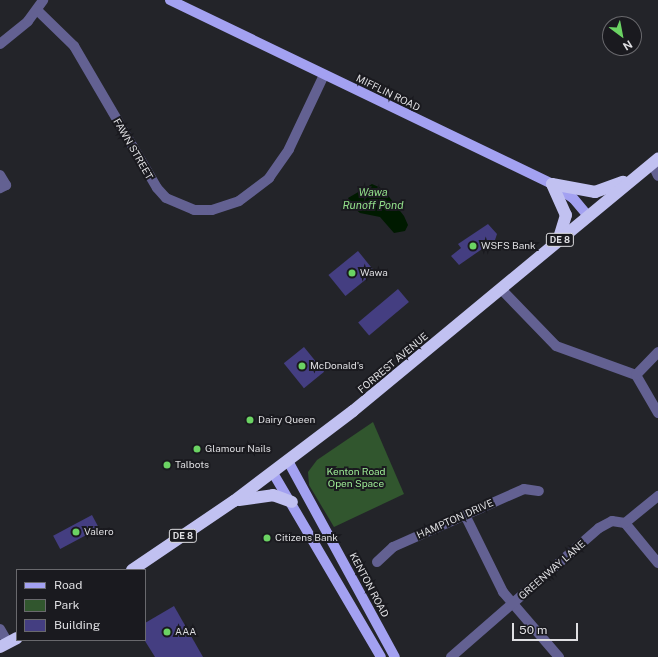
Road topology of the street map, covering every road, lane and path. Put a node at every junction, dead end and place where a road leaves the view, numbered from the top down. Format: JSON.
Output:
{"nodes":[{"id":1,"x":43,"y":0,"type":"edge"},
{"id":2,"x":170,"y":0,"type":"edge"},
{"id":3,"x":37,"y":10,"type":"junction"},
{"id":4,"x":0,"y":44,"type":"edge"},
{"id":5,"x":324,"y":75,"type":"junction"},
{"id":6,"x":655,"y":161,"type":"edge"},
{"id":7,"x":638,"y":174,"type":"junction"},
{"id":8,"x":0,"y":175,"type":"edge"},
{"id":9,"x":658,"y":176,"type":"edge"},
{"id":10,"x":552,"y":184,"type":"junction"},
{"id":11,"x":0,"y":188,"type":"edge"},
{"id":12,"x":588,"y":216,"type":"junction"},
{"id":13,"x":554,"y":245,"type":"junction"},
{"id":14,"x":501,"y":289,"type":"junction"},
{"id":15,"x":658,"y":352,"type":"edge"},
{"id":16,"x":636,"y":375,"type":"junction"},
{"id":17,"x":658,"y":413,"type":"edge"},
{"id":18,"x":288,"y":461,"type":"junction"},
{"id":19,"x":273,"y":473,"type":"junction"},
{"id":20,"x":538,"y":491,"type":"dead end"},
{"id":21,"x":658,"y":496,"type":"edge"},
{"id":22,"x":234,"y":502,"type":"junction"},
{"id":23,"x":292,"y":502,"type":"junction"},
{"id":24,"x":465,"y":515,"type":"junction"},
{"id":25,"x":625,"y":523,"type":"junction"},
{"id":26,"x":377,"y":562,"type":"dead end"},
{"id":27,"x":658,"y":563,"type":"edge"},
{"id":28,"x":134,"y":569,"type":"edge"},
{"id":29,"x":512,"y":604,"type":"junction"},
{"id":30,"x":0,"y":629,"type":"edge"},
{"id":31,"x":8,"y":642,"type":"edge"},
{"id":32,"x":381,"y":657,"type":"edge"},
{"id":33,"x":395,"y":657,"type":"edge"},
{"id":34,"x":451,"y":657,"type":"edge"},
{"id":35,"x":559,"y":657,"type":"edge"}],
"edges":[{"from":1,"to":3,"type":"street"},
{"from":2,"to":5,"type":"main road","name":"MIFFLIN ROAD"},
{"from":3,"to":4,"type":"street"},
{"from":3,"to":5,"type":"street","name":"FAWN STREET"},
{"from":5,"to":10,"type":"main road","name":"MIFFLIN ROAD"},
{"from":6,"to":7,"type":"highway","name":"FORREST AVENUE","number":"DE 8"},
{"from":6,"to":9,"type":"street"},
{"from":7,"to":10,"type":"highway"},
{"from":7,"to":12,"type":"highway","name":"FORREST AVENUE","number":"DE 8"},
{"from":8,"to":11,"type":"street"},
{"from":10,"to":12,"type":"main road","name":"MIFFLIN ROAD"},
{"from":10,"to":13,"type":"highway"},
{"from":12,"to":13,"type":"highway","name":"FORREST AVENUE","number":"DE 8"},
{"from":13,"to":14,"type":"highway","name":"FORREST AVENUE","number":"DE 8"},
{"from":14,"to":16,"type":"street"},
{"from":14,"to":18,"type":"highway","name":"FORREST AVENUE","number":"DE 8"},
{"from":15,"to":16,"type":"street"},
{"from":16,"to":17,"type":"street"},
{"from":18,"to":19,"type":"highway","name":"FORREST AVENUE","number":"DE 8"},
{"from":18,"to":33,"type":"main road","name":"KENTON ROAD"},
{"from":19,"to":22,"type":"highway","name":"FORREST AVENUE","number":"DE 8"},
{"from":19,"to":23,"type":"main road"},
{"from":20,"to":24,"type":"street","name":"HAMPTON DRIVE"},
{"from":21,"to":25,"type":"street"},
{"from":22,"to":23,"type":"highway"},
{"from":22,"to":28,"type":"highway","name":"FORREST AVENUE","number":"DE 8"},
{"from":23,"to":32,"type":"main road"},
{"from":24,"to":26,"type":"street","name":"HAMPTON DRIVE"},
{"from":24,"to":29,"type":"street"},
{"from":25,"to":27,"type":"street"},
{"from":25,"to":29,"type":"street","name":"GREENWAY LANE"},
{"from":29,"to":34,"type":"street","name":"GREENWAY LANE"},
{"from":29,"to":35,"type":"street"},
{"from":30,"to":31,"type":"street"}]}
